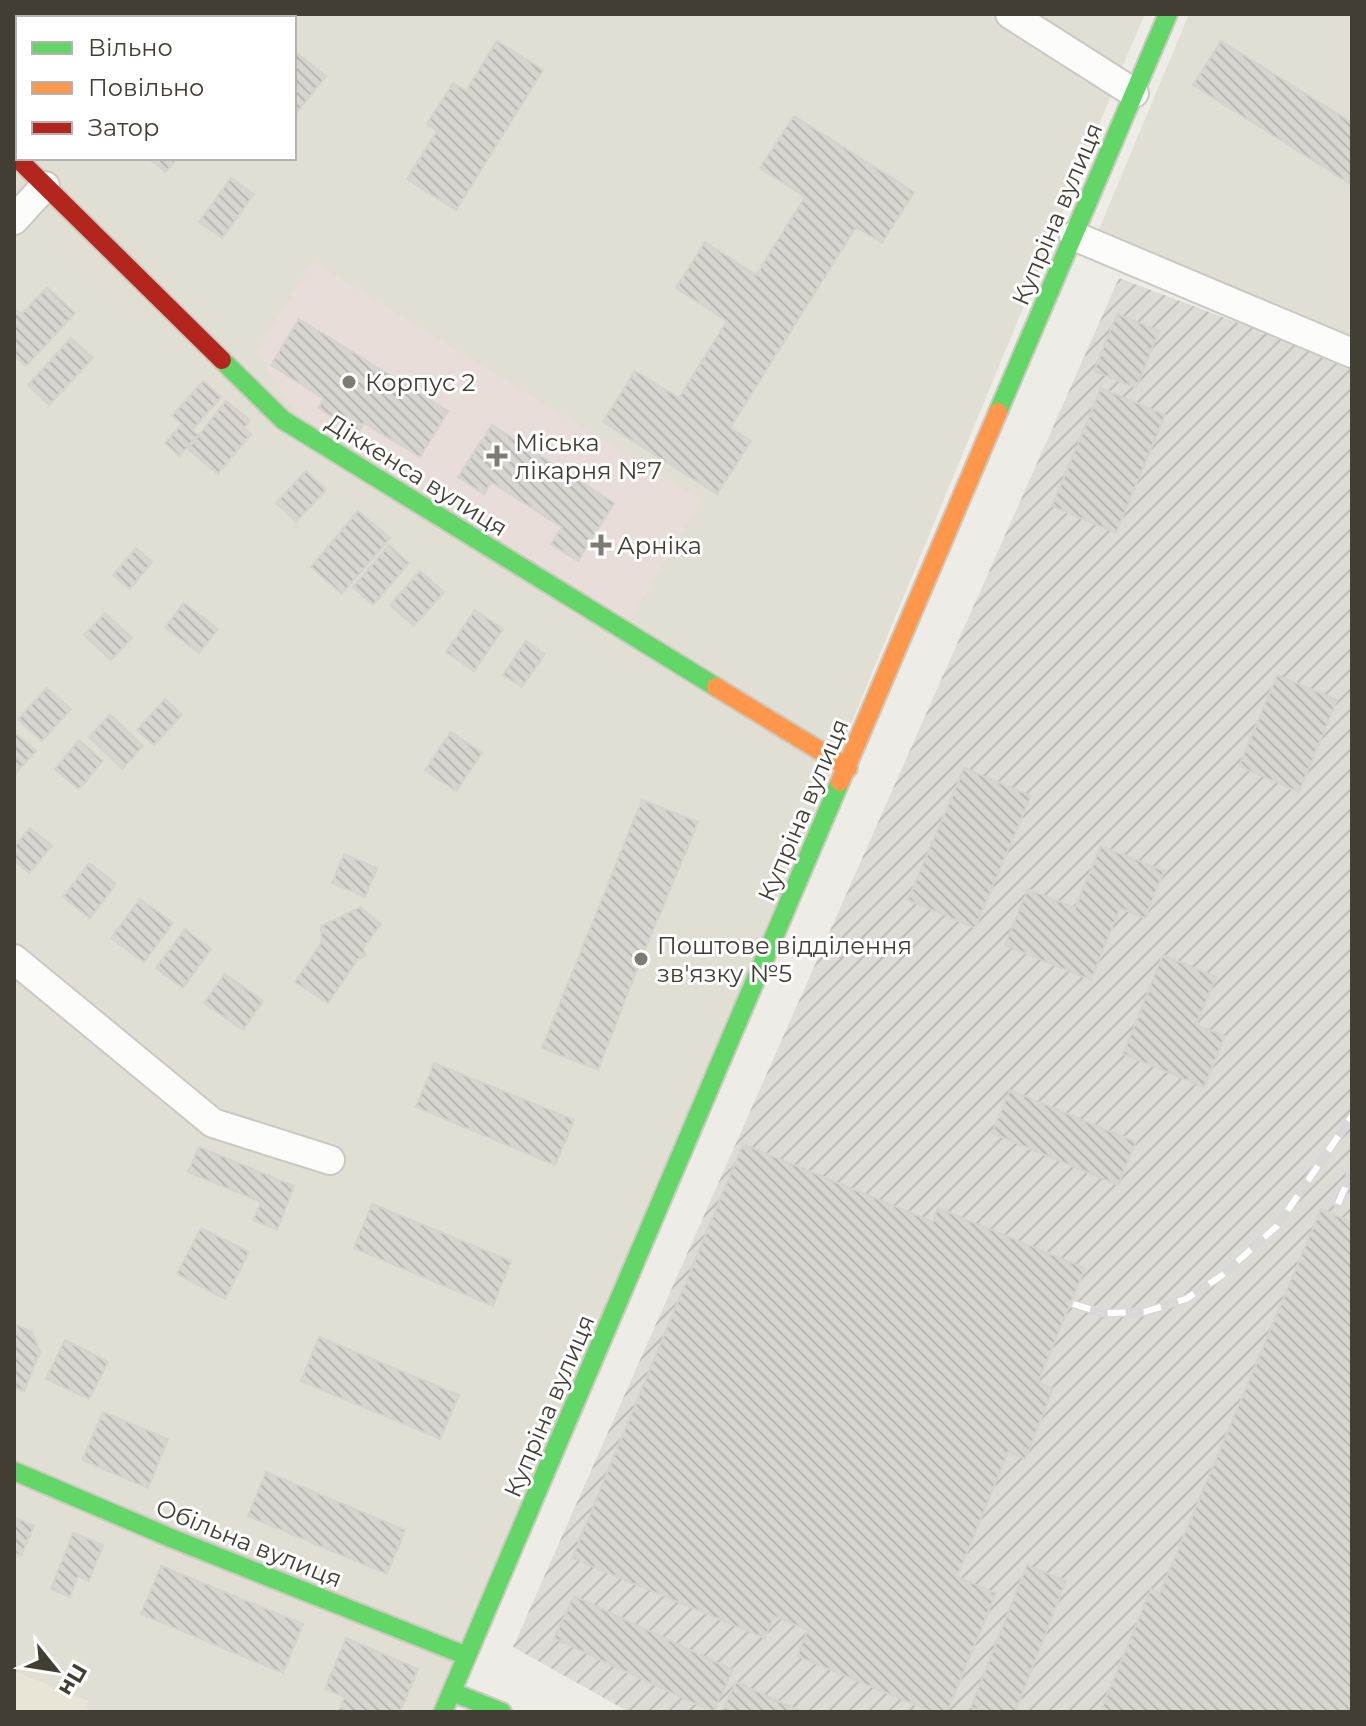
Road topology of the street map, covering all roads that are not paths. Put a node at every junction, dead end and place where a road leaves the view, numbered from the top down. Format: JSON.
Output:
{"nodes":[{"id":1,"x":1010,"y":14,"type":"edge"},
{"id":2,"x":1168,"y":14,"type":"edge"},
{"id":3,"x":1134,"y":93,"type":"junction"},
{"id":4,"x":19,"y":160,"type":"edge"},
{"id":5,"x":45,"y":186,"type":"junction"},
{"id":6,"x":14,"y":220,"type":"edge"},
{"id":7,"x":1074,"y":236,"type":"junction"},
{"id":8,"x":1352,"y":353,"type":"edge"},
{"id":9,"x":848,"y":768,"type":"junction"},
{"id":10,"x":14,"y":959,"type":"edge"},
{"id":11,"x":330,"y":1160,"type":"dead end"},
{"id":12,"x":14,"y":1471,"type":"edge"},
{"id":13,"x":467,"y":1656,"type":"junction"},
{"id":14,"x":452,"y":1692,"type":"junction"},
{"id":15,"x":443,"y":1712,"type":"edge"},
{"id":16,"x":502,"y":1712,"type":"edge"}],
"edges":[{"from":1,"to":3,"type":"street"},
{"from":2,"to":3,"type":"main road","name":"Купріна вулиця"},
{"from":3,"to":7,"type":"main road","name":"Купріна вулиця"},
{"from":4,"to":5,"type":"main road","name":"Діккенса вулиця"},
{"from":5,"to":6,"type":"street"},
{"from":5,"to":9,"type":"main road","name":"Діккенса вулиця"},
{"from":7,"to":8,"type":"street"},
{"from":7,"to":9,"type":"main road","name":"Купріна вулиця"},
{"from":9,"to":13,"type":"main road","name":"Купріна вулиця"},
{"from":10,"to":11,"type":"street"},
{"from":12,"to":13,"type":"main road","name":"Обільна вулиця"},
{"from":13,"to":14,"type":"main road","name":"Купріна вулиця"},
{"from":14,"to":15,"type":"main road","name":"Купріна вулиця"},
{"from":14,"to":16,"type":"main road"}]}
